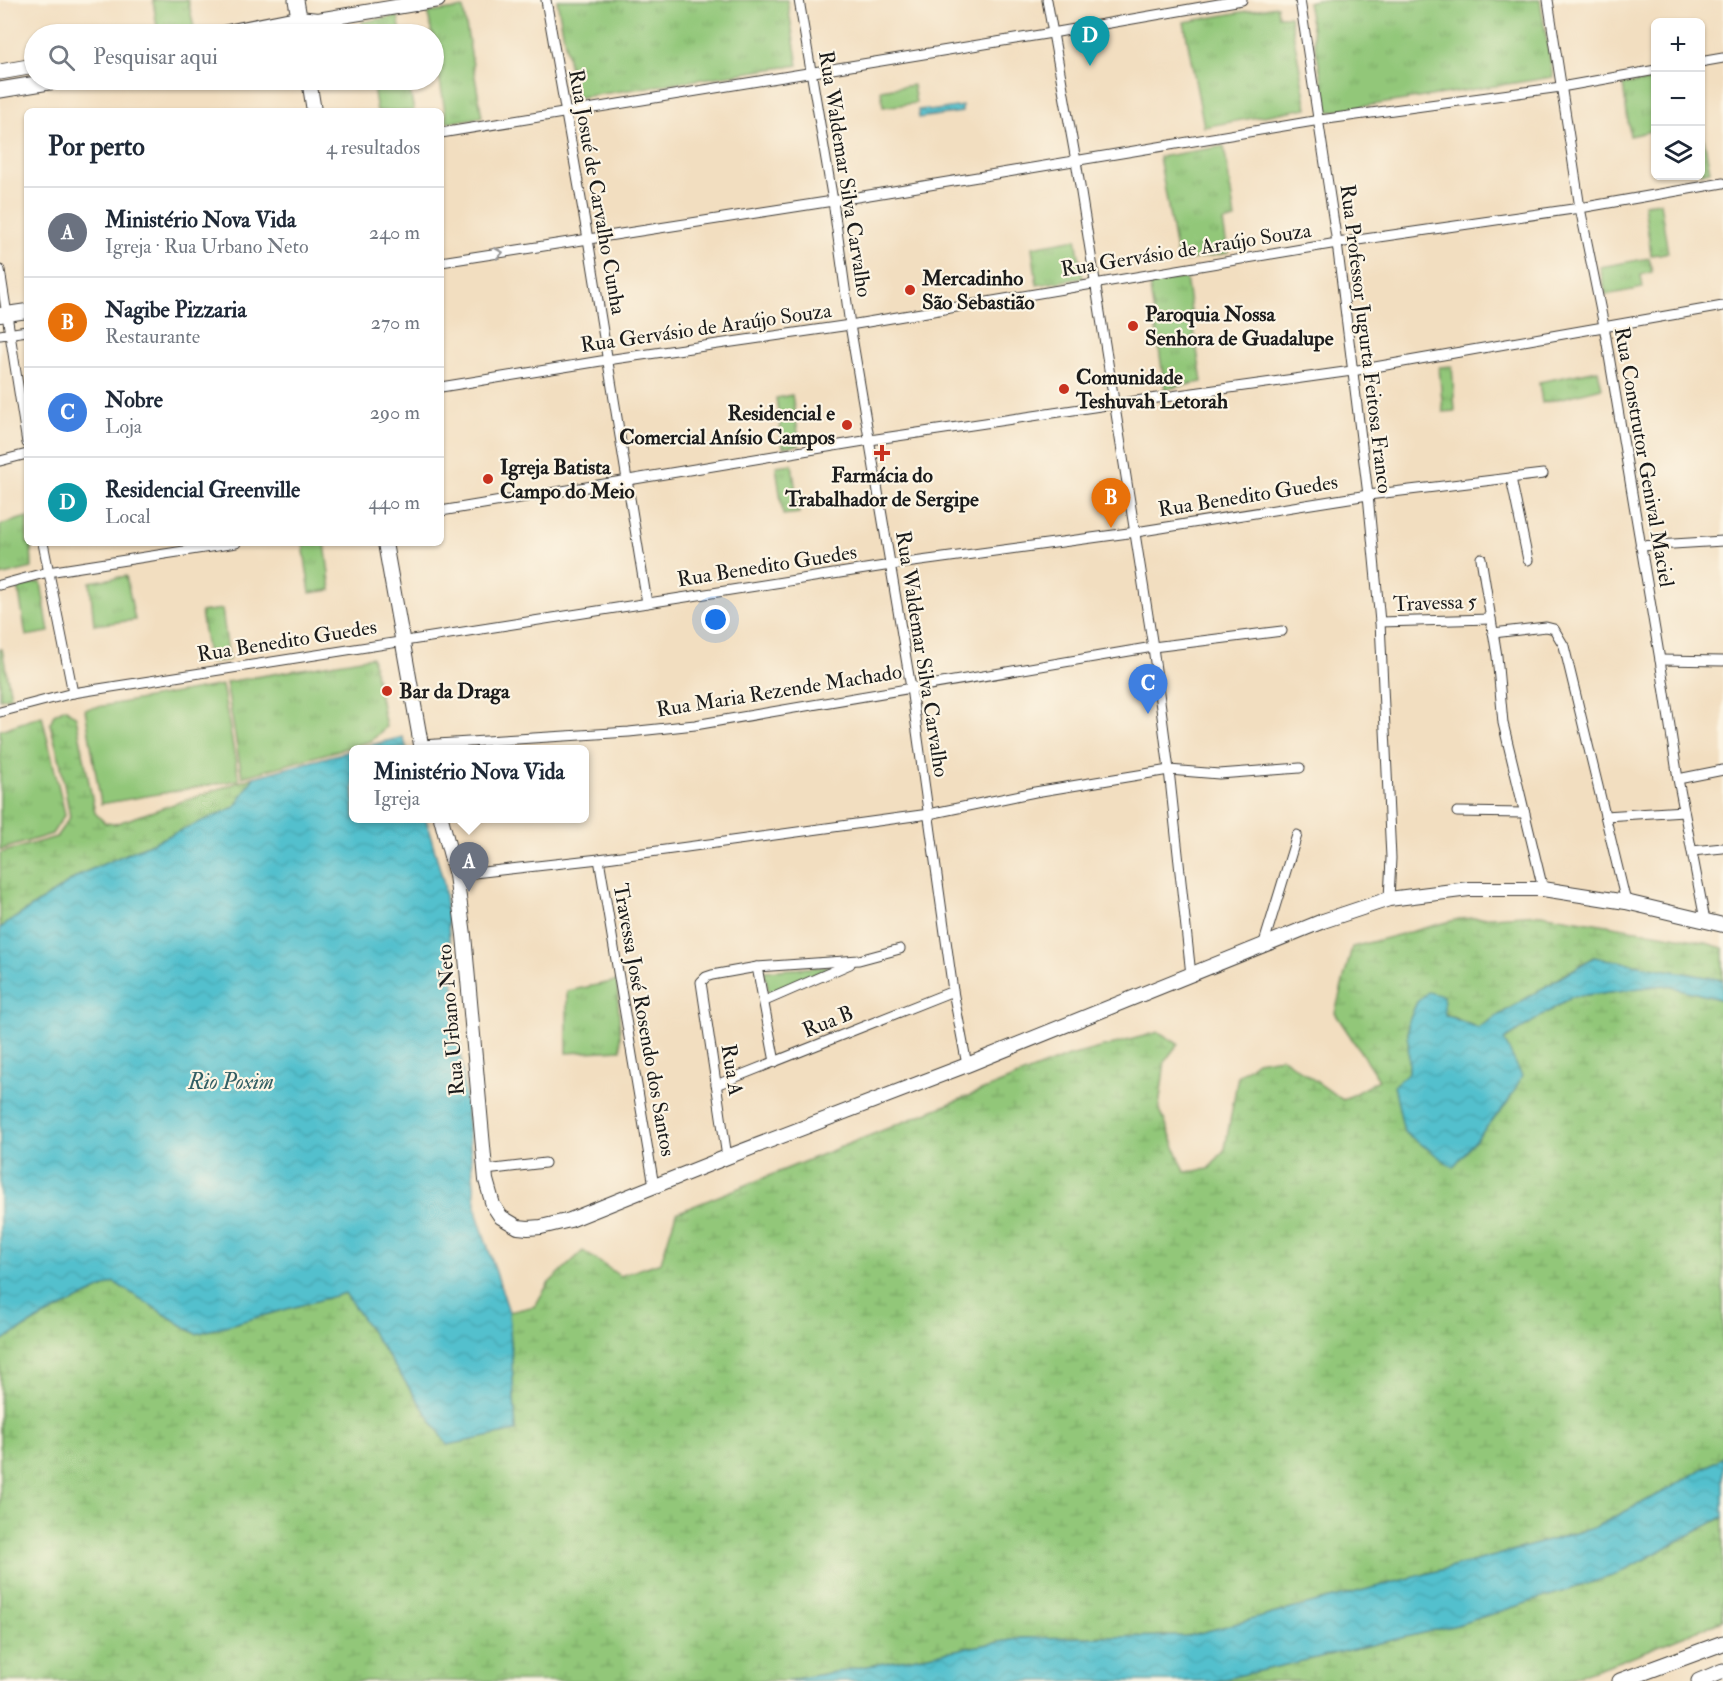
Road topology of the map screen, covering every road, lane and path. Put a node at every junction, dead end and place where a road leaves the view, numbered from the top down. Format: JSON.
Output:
{"nodes":[{"id":1,"x":296,"y":0,"type":"edge"},
{"id":2,"x":438,"y":0,"type":"edge"},
{"id":3,"x":546,"y":0,"type":"edge"},
{"id":4,"x":799,"y":0,"type":"edge"},
{"id":5,"x":1047,"y":0,"type":"edge"},
{"id":6,"x":1242,"y":0,"type":"edge"},
{"id":7,"x":1300,"y":0,"type":"edge"},
{"id":8,"x":1548,"y":0,"type":"edge"},
{"id":9,"x":300,"y":24,"type":"edge"},
{"id":10,"x":308,"y":24,"type":"edge"},
{"id":11,"x":1052,"y":33,"type":"junction"},
{"id":12,"x":1723,"y":58,"type":"edge"},
{"id":13,"x":1705,"y":61,"type":"edge"},
{"id":14,"x":24,"y":68,"type":"edge"},
{"id":15,"x":1651,"y":71,"type":"edge"},
{"id":16,"x":0,"y":72,"type":"edge"},
{"id":17,"x":812,"y":73,"type":"junction"},
{"id":18,"x":24,"y":86,"type":"edge"},
{"id":19,"x":1561,"y":87,"type":"junction"},
{"id":20,"x":0,"y":90,"type":"edge"},
{"id":21,"x":311,"y":90,"type":"edge"},
{"id":22,"x":314,"y":108,"type":"edge"},
{"id":23,"x":565,"y":113,"type":"junction"},
{"id":24,"x":1320,"y":120,"type":"junction"},
{"id":25,"x":444,"y":133,"type":"edge"},
{"id":26,"x":1076,"y":162,"type":"junction"},
{"id":27,"x":1723,"y":183,"type":"edge"},
{"id":28,"x":833,"y":201,"type":"junction"},
{"id":29,"x":1580,"y":208,"type":"junction"},
{"id":30,"x":588,"y":239,"type":"junction"},
{"id":31,"x":1337,"y":243,"type":"junction"},
{"id":32,"x":444,"y":262,"type":"edge"},
{"id":33,"x":0,"y":270,"type":"edge"},
{"id":34,"x":1095,"y":282,"type":"junction"},
{"id":35,"x":1723,"y":306,"type":"edge"},
{"id":36,"x":24,"y":312,"type":"edge"},
{"id":37,"x":3,"y":315,"type":"edge"},
{"id":38,"x":850,"y":325,"type":"junction"},
{"id":39,"x":1604,"y":326,"type":"junction"},
{"id":40,"x":24,"y":331,"type":"edge"},
{"id":41,"x":5,"y":334,"type":"edge"},
{"id":42,"x":607,"y":360,"type":"junction"},
{"id":43,"x":1352,"y":371,"type":"junction"},
{"id":44,"x":444,"y":387,"type":"edge"},
{"id":45,"x":1114,"y":404,"type":"junction"},
{"id":46,"x":24,"y":428,"type":"edge"},
{"id":47,"x":870,"y":440,"type":"junction"},
{"id":48,"x":24,"y":455,"type":"edge"},
{"id":49,"x":0,"y":460,"type":"edge"},
{"id":50,"x":1543,"y":474,"type":"dead end"},
{"id":51,"x":1511,"y":478,"type":"junction"},
{"id":52,"x":626,"y":482,"type":"junction"},
{"id":53,"x":1368,"y":495,"type":"junction"},
{"id":54,"x":444,"y":511,"type":"edge"},
{"id":55,"x":1136,"y":532,"type":"junction"},
{"id":56,"x":1723,"y":541,"type":"edge"},
{"id":57,"x":44,"y":546,"type":"edge"},
{"id":58,"x":217,"y":546,"type":"edge"},
{"id":59,"x":386,"y":546,"type":"edge"},
{"id":60,"x":1640,"y":546,"type":"junction"},
{"id":61,"x":1481,"y":558,"type":"dead end"},
{"id":62,"x":1528,"y":561,"type":"dead end"},
{"id":63,"x":891,"y":565,"type":"junction"},
{"id":64,"x":48,"y":572,"type":"junction"},
{"id":65,"x":0,"y":585,"type":"edge"},
{"id":66,"x":647,"y":603,"type":"junction"},
{"id":67,"x":1491,"y":619,"type":"junction"},
{"id":68,"x":1380,"y":622,"type":"junction"},
{"id":69,"x":1282,"y":631,"type":"dead end"},
{"id":70,"x":1493,"y":633,"type":"junction"},
{"id":71,"x":402,"y":642,"type":"junction"},
{"id":72,"x":1153,"y":647,"type":"junction"},
{"id":73,"x":1660,"y":660,"type":"junction"},
{"id":74,"x":1723,"y":661,"type":"edge"},
{"id":75,"x":911,"y":688,"type":"junction"},
{"id":76,"x":72,"y":693,"type":"junction"},
{"id":77,"x":0,"y":712,"type":"edge"},
{"id":78,"x":421,"y":745,"type":"edge"},
{"id":79,"x":449,"y":745,"type":"edge"},
{"id":80,"x":1300,"y":768,"type":"dead end"},
{"id":81,"x":1169,"y":770,"type":"junction"},
{"id":82,"x":1723,"y":770,"type":"edge"},
{"id":83,"x":1678,"y":779,"type":"junction"},
{"id":84,"x":1684,"y":811,"type":"junction"},
{"id":85,"x":1457,"y":812,"type":"dead end"},
{"id":86,"x":929,"y":813,"type":"junction"},
{"id":87,"x":1525,"y":813,"type":"junction"},
{"id":88,"x":1605,"y":816,"type":"junction"},
{"id":89,"x":442,"y":823,"type":"edge"},
{"id":90,"x":1297,"y":835,"type":"dead end"},
{"id":91,"x":1723,"y":848,"type":"edge"},
{"id":92,"x":1692,"y":851,"type":"junction"},
{"id":93,"x":598,"y":859,"type":"junction"},
{"id":94,"x":456,"y":875,"type":"junction"},
{"id":95,"x":1542,"y":889,"type":"junction"},
{"id":96,"x":1389,"y":899,"type":"junction"},
{"id":97,"x":1626,"y":902,"type":"junction"},
{"id":98,"x":1705,"y":920,"type":"junction"},
{"id":99,"x":1723,"y":925,"type":"edge"},
{"id":100,"x":1263,"y":946,"type":"junction"},
{"id":101,"x":900,"y":949,"type":"dead end"},
{"id":102,"x":859,"y":960,"type":"junction"},
{"id":103,"x":758,"y":967,"type":"junction"},
{"id":104,"x":1191,"y":975,"type":"junction"},
{"id":105,"x":953,"y":991,"type":"junction"},
{"id":106,"x":765,"y":1001,"type":"junction"},
{"id":107,"x":775,"y":1062,"type":"junction"},
{"id":108,"x":967,"y":1065,"type":"junction"},
{"id":109,"x":716,"y":1085,"type":"junction"},
{"id":110,"x":727,"y":1157,"type":"junction"},
{"id":111,"x":545,"y":1162,"type":"dead end"},
{"id":112,"x":486,"y":1170,"type":"junction"},
{"id":113,"x":654,"y":1186,"type":"junction"},
{"id":114,"x":1723,"y":1643,"type":"edge"},
{"id":115,"x":1682,"y":1659,"type":"junction"},
{"id":116,"x":1723,"y":1671,"type":"edge"},
{"id":117,"x":1620,"y":1681,"type":"edge"},
{"id":118,"x":1643,"y":1681,"type":"edge"},
{"id":119,"x":1699,"y":1681,"type":"edge"}],
"edges":[{"from":1,"to":9,"type":"main road"},
{"from":2,"to":10,"type":"street"},
{"from":3,"to":23,"type":"street","name":"Rua Josué de Carvalho Cunha"},
{"from":4,"to":17,"type":"street","name":"Rua Waldemar Silva Carvalho"},
{"from":5,"to":11,"type":"street"},
{"from":6,"to":11,"type":"street"},
{"from":7,"to":24,"type":"street","name":"Rua Professor Jugurta Feitosa Franco"},
{"from":8,"to":19,"type":"street","name":"Rua Construtor Genival Maciel"},
{"from":11,"to":17,"type":"street"},
{"from":11,"to":26,"type":"street"},
{"from":12,"to":13,"type":"street"},
{"from":14,"to":16,"type":"main road"},
{"from":15,"to":19,"type":"street"},
{"from":17,"to":23,"type":"street"},
{"from":17,"to":28,"type":"street","name":"Rua Waldemar Silva Carvalho"},
{"from":18,"to":20,"type":"main road"},
{"from":19,"to":24,"type":"street"},
{"from":19,"to":29,"type":"street","name":"Rua Construtor Genival Maciel"},
{"from":21,"to":22,"type":"street"},
{"from":23,"to":25,"type":"street"},
{"from":23,"to":30,"type":"street","name":"Rua Josué de Carvalho Cunha"},
{"from":24,"to":26,"type":"street"},
{"from":24,"to":31,"type":"street","name":"Rua Professor Jugurta Feitosa Franco"},
{"from":26,"to":28,"type":"street"},
{"from":26,"to":34,"type":"street"},
{"from":27,"to":29,"type":"street","name":"Rua Gervásio de Araújo Souza"},
{"from":28,"to":30,"type":"street"},
{"from":28,"to":38,"type":"street","name":"Rua Waldemar Silva Carvalho"},
{"from":29,"to":31,"type":"street","name":"Rua Gervásio de Araújo Souza"},
{"from":29,"to":39,"type":"street","name":"Rua Construtor Genival Maciel"},
{"from":32,"to":30,"type":"street","one_way":true},
{"from":30,"to":42,"type":"street","name":"Rua Josué de Carvalho Cunha"},
{"from":31,"to":34,"type":"street","name":"Rua Gervásio de Araújo Souza"},
{"from":31,"to":43,"type":"street","name":"Rua Professor Jugurta Feitosa Franco"},
{"from":33,"to":37,"type":"street"},
{"from":34,"to":38,"type":"street","name":"Rua Gervásio de Araújo Souza"},
{"from":34,"to":45,"type":"street"},
{"from":35,"to":39,"type":"street"},
{"from":36,"to":37,"type":"street"},
{"from":37,"to":41,"type":"street"},
{"from":38,"to":42,"type":"street","name":"Rua Gervásio de Araújo Souza"},
{"from":38,"to":47,"type":"street","name":"Rua Waldemar Silva Carvalho"},
{"from":39,"to":43,"type":"street"},
{"from":39,"to":60,"type":"street","name":"Rua Construtor Genival Maciel"},
{"from":40,"to":41,"type":"street"},
{"from":41,"to":46,"type":"street"},
{"from":42,"to":44,"type":"street","name":"Rua Gervásio de Araújo Souza"},
{"from":42,"to":52,"type":"street","name":"Rua Josué de Carvalho Cunha"},
{"from":43,"to":45,"type":"street"},
{"from":43,"to":53,"type":"street","name":"Rua Professor Jugurta Feitosa Franco"},
{"from":45,"to":47,"type":"street"},
{"from":45,"to":55,"type":"street"},
{"from":47,"to":52,"type":"street"},
{"from":47,"to":63,"type":"street","name":"Rua Waldemar Silva Carvalho"},
{"from":48,"to":49,"type":"street"},
{"from":50,"to":51,"type":"street","name":"Rua Benedito Guedes"},
{"from":51,"to":53,"type":"street","name":"Rua Benedito Guedes"},
{"from":51,"to":62,"type":"street"},
{"from":52,"to":54,"type":"street"},
{"from":52,"to":66,"type":"street","name":"Rua Josué de Carvalho Cunha"},
{"from":53,"to":55,"type":"street","name":"Rua Benedito Guedes"},
{"from":53,"to":68,"type":"street","name":"Rua Professor Jugurta Feitosa Franco"},
{"from":55,"to":63,"type":"street","name":"Rua Benedito Guedes"},
{"from":55,"to":72,"type":"street"},
{"from":56,"to":60,"type":"street"},
{"from":57,"to":64,"type":"street"},
{"from":58,"to":64,"type":"street"},
{"from":59,"to":71,"type":"street"},
{"from":60,"to":73,"type":"street","name":"Rua Construtor Genival Maciel"},
{"from":61,"to":67,"type":"street"},
{"from":63,"to":66,"type":"street","name":"Rua Benedito Guedes"},
{"from":63,"to":75,"type":"street","name":"Rua Waldemar Silva Carvalho"},
{"from":64,"to":65,"type":"street"},
{"from":64,"to":76,"type":"street"},
{"from":66,"to":71,"type":"street","name":"Rua Benedito Guedes"},
{"from":67,"to":68,"type":"street","name":"Travessa 5"},
{"from":67,"to":70,"type":"street"},
{"from":68,"to":96,"type":"street","name":"Rua Professor Jugurta Feitosa Franco"},
{"from":69,"to":72,"type":"street","name":"Rua Maria Rezende Machado"},
{"from":70,"to":87,"type":"street"},
{"from":70,"to":88,"type":"street"},
{"from":71,"to":76,"type":"street","name":"Rua Benedito Guedes"},
{"from":71,"to":78,"type":"street"},
{"from":72,"to":75,"type":"street","name":"Rua Maria Rezende Machado"},
{"from":72,"to":81,"type":"street"},
{"from":73,"to":74,"type":"street"},
{"from":73,"to":83,"type":"street","name":"Rua Construtor Genival Maciel"},
{"from":75,"to":79,"type":"street","name":"Rua Maria Rezende Machado"},
{"from":75,"to":86,"type":"street","name":"Rua Waldemar Silva Carvalho"},
{"from":76,"to":77,"type":"street","name":"Rua Benedito Guedes"},
{"from":80,"to":81,"type":"street"},
{"from":81,"to":86,"type":"street"},
{"from":81,"to":104,"type":"street"},
{"from":82,"to":83,"type":"street"},
{"from":83,"to":84,"type":"street","name":"Rua Construtor Genival Maciel"},
{"from":84,"to":88,"type":"street"},
{"from":84,"to":92,"type":"street","name":"Rua Construtor Genival Maciel"},
{"from":85,"to":87,"type":"street"},
{"from":86,"to":93,"type":"street"},
{"from":86,"to":105,"type":"street","name":"Rua Waldemar Silva Carvalho"},
{"from":87,"to":95,"type":"street"},
{"from":88,"to":97,"type":"street"},
{"from":89,"to":94,"type":"street","name":"Rua Urbano Neto"},
{"from":90,"to":100,"type":"street"},
{"from":91,"to":92,"type":"street"},
{"from":92,"to":98,"type":"street","name":"Rua Construtor Genival Maciel"},
{"from":93,"to":94,"type":"street"},
{"from":93,"to":113,"type":"street","name":"Travessa José Rosendo dos Santos"},
{"from":94,"to":112,"type":"street","name":"Rua Urbano Neto"},
{"from":95,"to":96,"type":"street"},
{"from":95,"to":97,"type":"street"},
{"from":96,"to":100,"type":"street"},
{"from":97,"to":98,"type":"street"},
{"from":98,"to":99,"type":"street"},
{"from":100,"to":104,"type":"street"},
{"from":101,"to":102,"type":"street"},
{"from":102,"to":103,"type":"street"},
{"from":102,"to":106,"type":"street"},
{"from":103,"to":106,"type":"street"},
{"from":103,"to":109,"type":"street","name":"Rua A"},
{"from":104,"to":108,"type":"street"},
{"from":105,"to":107,"type":"street","name":"Rua B"},
{"from":105,"to":108,"type":"street","name":"Rua Waldemar Silva Carvalho"},
{"from":106,"to":107,"type":"street"},
{"from":107,"to":109,"type":"street","name":"Rua B"},
{"from":108,"to":110,"type":"street"},
{"from":109,"to":110,"type":"street","name":"Rua A"},
{"from":110,"to":113,"type":"street"},
{"from":111,"to":112,"type":"street"},
{"from":112,"to":113,"type":"street","name":"Rua Urbano Neto"},
{"from":114,"to":115,"type":"main road"},
{"from":115,"to":117,"type":"main road"},
{"from":115,"to":118,"type":"main road"},
{"from":116,"to":119,"type":"main road"}]}
